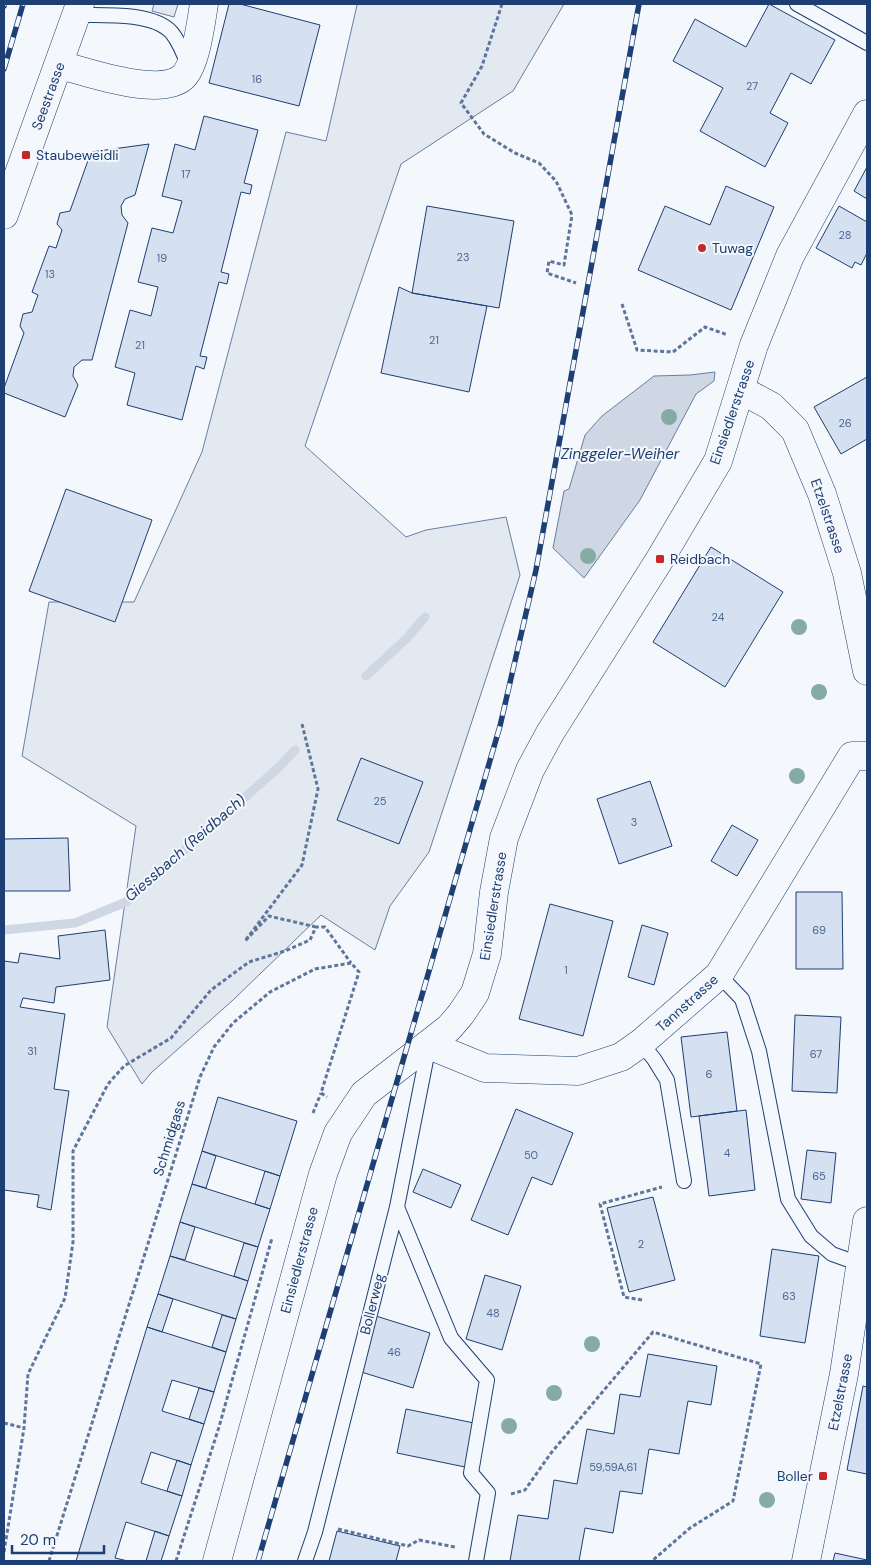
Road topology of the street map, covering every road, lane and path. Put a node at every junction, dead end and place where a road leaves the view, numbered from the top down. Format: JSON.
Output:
{"nodes":[{"id":1,"x":204,"y":4,"type":"edge"},
{"id":2,"x":502,"y":4,"type":"edge"},
{"id":3,"x":797,"y":4,"type":"edge"},
{"id":4,"x":79,"y":9,"type":"edge"},
{"id":5,"x":867,"y":43,"type":"edge"},
{"id":6,"x":60,"y":65,"type":"junction"},
{"id":7,"x":189,"y":68,"type":"junction"},
{"id":8,"x":867,"y":114,"type":"edge"},
{"id":9,"x":4,"y":215,"type":"edge"},
{"id":10,"x":576,"y":283,"type":"dead end"},
{"id":11,"x":622,"y":304,"type":"dead end"},
{"id":12,"x":754,"y":345,"type":"junction"},
{"id":13,"x":741,"y":390,"type":"junction"},
{"id":14,"x":867,"y":671,"type":"edge"},
{"id":15,"x":302,"y":724,"type":"dead end"},
{"id":16,"x":867,"y":756,"type":"edge"},
{"id":17,"x":316,"y":927,"type":"junction"},
{"id":18,"x":350,"y":963,"type":"junction"},
{"id":19,"x":719,"y":975,"type":"junction"},
{"id":20,"x":641,"y":1043,"type":"junction"},
{"id":21,"x":429,"y":1045,"type":"junction"},
{"id":22,"x":349,"y":1113,"type":"junction"},
{"id":23,"x":684,"y":1181,"type":"joint"},
{"id":24,"x":397,"y":1207,"type":"junction"},
{"id":25,"x":867,"y":1221,"type":"edge"},
{"id":26,"x":273,"y":1235,"type":"dead end"},
{"id":27,"x":860,"y":1264,"type":"junction"},
{"id":28,"x":642,"y":1300,"type":"dead end"},
{"id":29,"x":4,"y":1423,"type":"edge"},
{"id":30,"x":24,"y":1428,"type":"junction"},
{"id":31,"x":488,"y":1498,"type":"junction"},
{"id":32,"x":334,"y":1528,"type":"dead end"},
{"id":33,"x":452,"y":1547,"type":"dead end"},
{"id":34,"x":4,"y":1552,"type":"edge"},
{"id":35,"x":49,"y":1561,"type":"edge"},
{"id":36,"x":176,"y":1561,"type":"edge"},
{"id":37,"x":217,"y":1561,"type":"edge"},
{"id":38,"x":305,"y":1561,"type":"edge"},
{"id":39,"x":476,"y":1561,"type":"edge"},
{"id":40,"x":652,"y":1561,"type":"edge"},
{"id":41,"x":806,"y":1561,"type":"edge"}],
"edges":[{"from":1,"to":7,"type":"main road"},
{"from":2,"to":10,"type":"path"},
{"from":3,"to":5,"type":"lane"},
{"from":4,"to":6,"type":"main road","name":"Seestrasse"},
{"from":4,"to":7,"type":"lane"},
{"from":6,"to":7,"type":"main road"},
{"from":6,"to":9,"type":"main road","name":"Seestrasse"},
{"from":8,"to":12,"type":"main road","name":"Einsiedlerstrasse"},
{"from":11,"to":12,"type":"path"},
{"from":12,"to":13,"type":"main road","name":"Einsiedlerstrasse"},
{"from":13,"to":14,"type":"main road","name":"Etzelstrasse"},
{"from":13,"to":21,"type":"main road","name":"Einsiedlerstrasse"},
{"from":15,"to":17,"type":"path"},
{"from":16,"to":19,"type":"main road","name":"Tannstrasse"},
{"from":17,"to":18,"type":"path"},
{"from":17,"to":30,"type":"path"},
{"from":18,"to":22,"type":"path"},
{"from":18,"to":35,"type":"path","name":"Schmidgass"},
{"from":19,"to":20,"type":"main road","name":"Tannstrasse"},
{"from":19,"to":27,"type":"lane"},
{"from":20,"to":21,"type":"main road","name":"Tannstrasse"},
{"from":20,"to":23,"type":"lane"},
{"from":21,"to":22,"type":"main road","name":"Einsiedlerstrasse"},
{"from":21,"to":24,"type":"lane","name":"Bollerweg"},
{"from":22,"to":37,"type":"main road","name":"Einsiedlerstrasse"},
{"from":23,"to":28,"type":"path"},
{"from":24,"to":31,"type":"lane"},
{"from":24,"to":38,"type":"lane","name":"Bollerweg"},
{"from":25,"to":27,"type":"main road","name":"Etzelstrasse"},
{"from":26,"to":36,"type":"path"},
{"from":27,"to":41,"type":"main road","name":"Etzelstrasse"},
{"from":29,"to":30,"type":"path"},
{"from":30,"to":34,"type":"path"},
{"from":31,"to":39,"type":"lane"},
{"from":31,"to":40,"type":"path"},
{"from":32,"to":33,"type":"path"}]}
